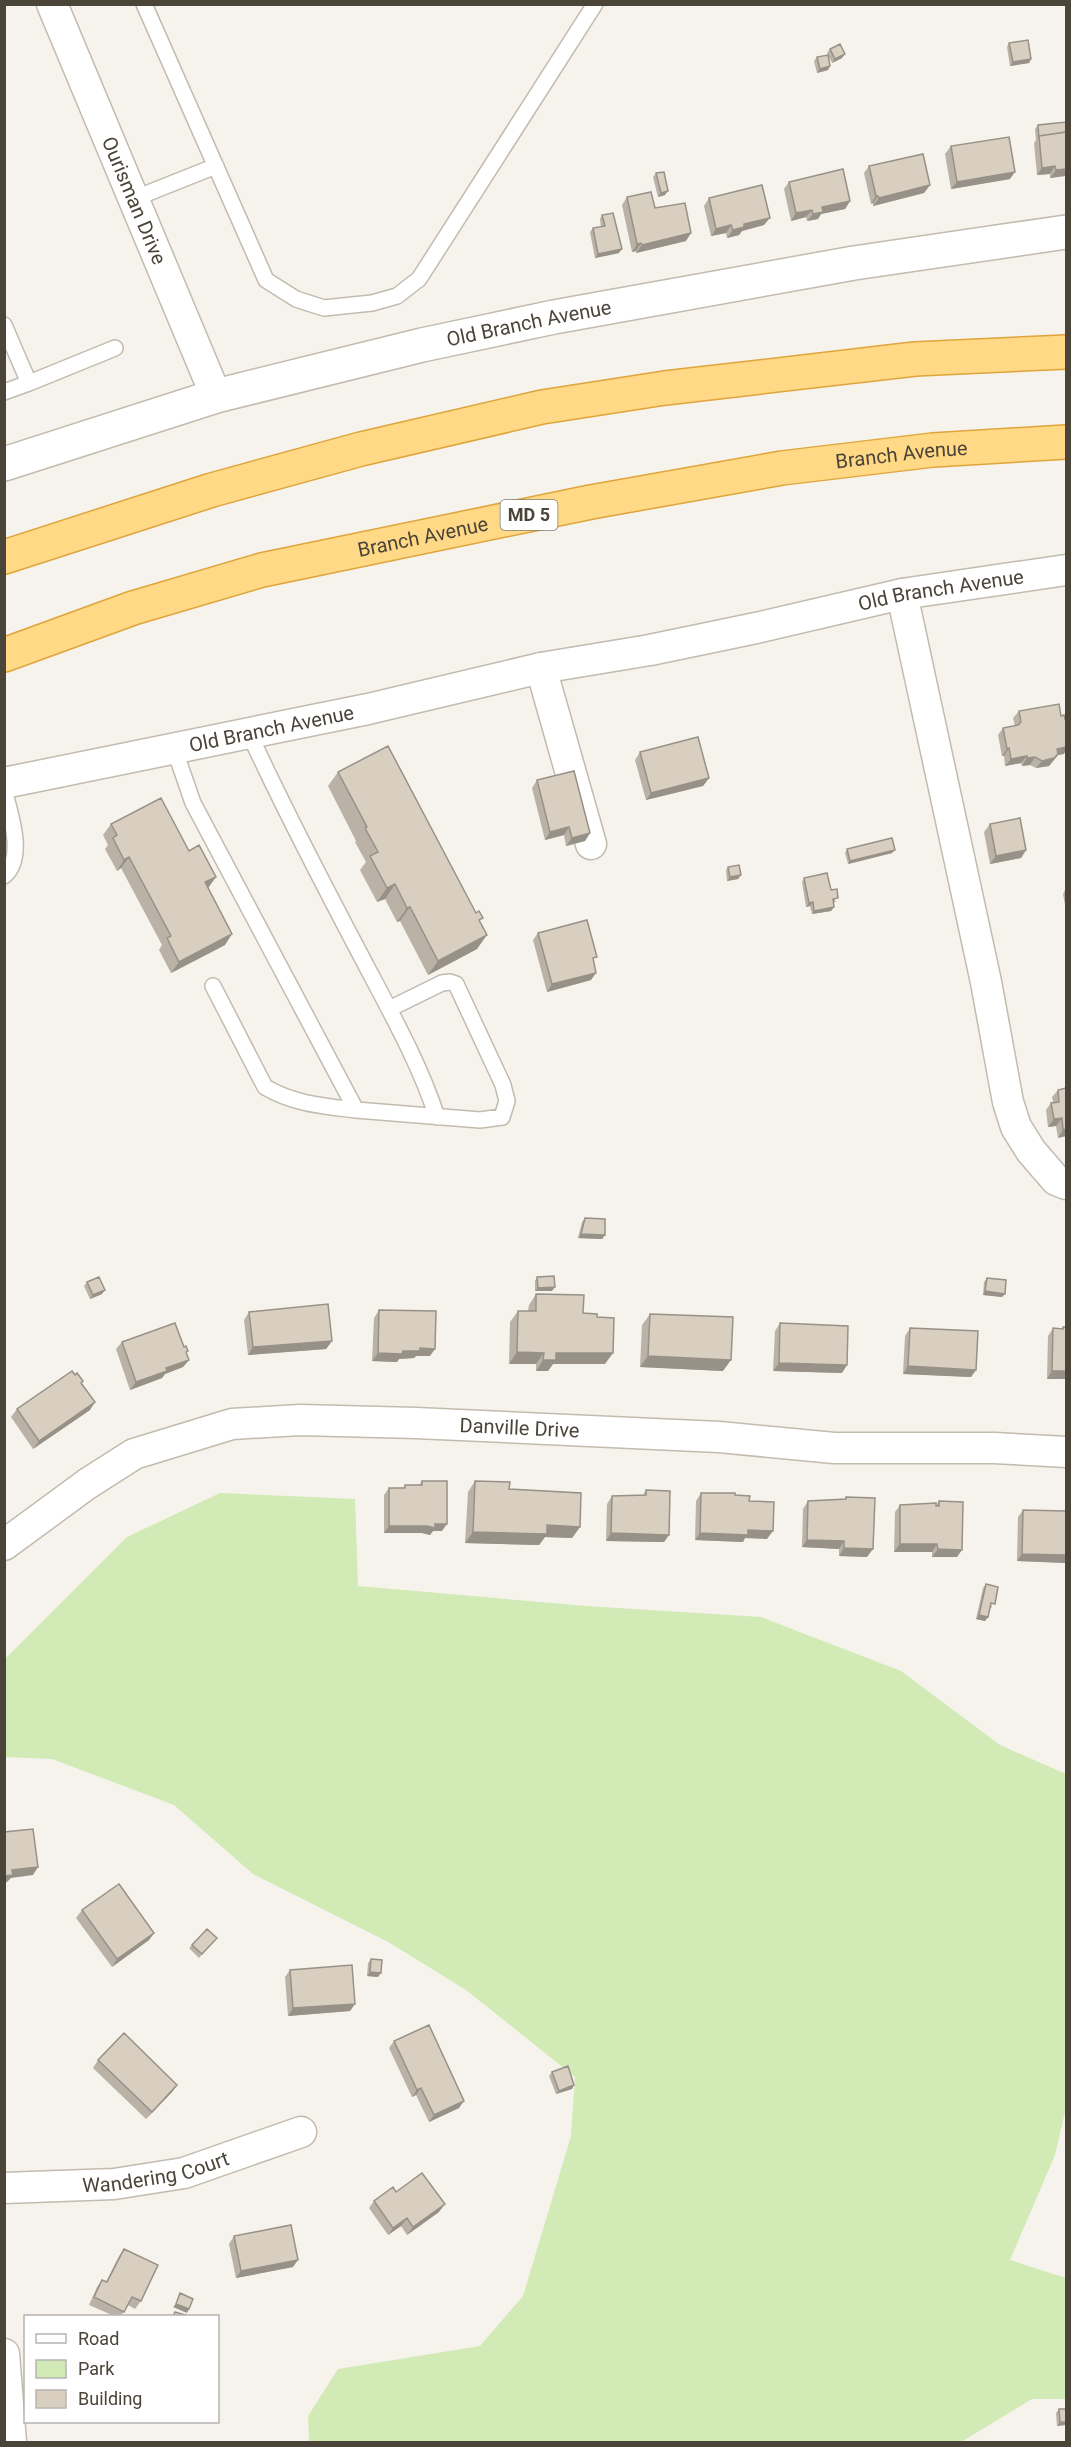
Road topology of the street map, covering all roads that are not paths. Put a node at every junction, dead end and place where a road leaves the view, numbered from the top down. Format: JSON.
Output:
{"nodes":[{"id":1,"x":52,"y":4,"type":"edge"},
{"id":2,"x":144,"y":4,"type":"edge"},
{"id":3,"x":595,"y":4,"type":"edge"},
{"id":4,"x":216,"y":166,"type":"junction"},
{"id":5,"x":133,"y":199,"type":"junction"},
{"id":6,"x":1066,"y":232,"type":"edge"},
{"id":7,"x":6,"y":332,"type":"edge"},
{"id":8,"x":115,"y":348,"type":"dead end"},
{"id":9,"x":1066,"y":352,"type":"edge"},
{"id":10,"x":29,"y":383,"type":"junction"},
{"id":11,"x":4,"y":392,"type":"edge"},
{"id":12,"x":216,"y":396,"type":"junction"},
{"id":13,"x":1066,"y":442,"type":"edge"},
{"id":14,"x":4,"y":464,"type":"edge"},
{"id":15,"x":4,"y":556,"type":"edge"},
{"id":16,"x":1066,"y":570,"type":"edge"},
{"id":17,"x":902,"y":594,"type":"junction"},
{"id":18,"x":4,"y":655,"type":"edge"},
{"id":19,"x":541,"y":668,"type":"junction"},
{"id":20,"x":249,"y":733,"type":"junction"},
{"id":21,"x":174,"y":748,"type":"junction"},
{"id":22,"x":4,"y":783,"type":"edge"},
{"id":23,"x":4,"y":790,"type":"edge"},
{"id":24,"x":591,"y":844,"type":"edge"},
{"id":25,"x":4,"y":876,"type":"edge"},
{"id":26,"x":213,"y":986,"type":"dead end"},
{"id":27,"x":389,"y":1009,"type":"junction"},
{"id":28,"x":356,"y":1110,"type":"junction"},
{"id":29,"x":437,"y":1117,"type":"junction"},
{"id":30,"x":1066,"y":1184,"type":"edge"},
{"id":31,"x":1066,"y":1452,"type":"edge"},
{"id":32,"x":4,"y":1545,"type":"edge"},
{"id":33,"x":301,"y":2132,"type":"dead end"},
{"id":34,"x":4,"y":2188,"type":"edge"},
{"id":35,"x":4,"y":2354,"type":"edge"},
{"id":36,"x":11,"y":2442,"type":"edge"}],
"edges":[{"from":1,"to":5,"type":"street","name":"Ourisman Drive"},
{"from":2,"to":4,"type":"lane"},
{"from":3,"to":4,"type":"lane"},
{"from":4,"to":5,"type":"lane"},
{"from":5,"to":12,"type":"street","name":"Ourisman Drive"},
{"from":6,"to":12,"type":"street","name":"Old Branch Avenue"},
{"from":7,"to":10,"type":"lane"},
{"from":8,"to":10,"type":"lane"},
{"from":9,"to":15,"type":"highway"},
{"from":10,"to":11,"type":"lane"},
{"from":12,"to":14,"type":"street","name":"Old Branch Avenue"},
{"from":13,"to":18,"type":"highway","name":"Branch Avenue","number":"MD 5"},
{"from":16,"to":17,"type":"street","name":"Old Branch Avenue"},
{"from":17,"to":19,"type":"street","name":"Old Branch Avenue"},
{"from":17,"to":30,"type":"street"},
{"from":19,"to":20,"type":"street","name":"Old Branch Avenue"},
{"from":19,"to":24,"type":"street"},
{"from":20,"to":21,"type":"street","name":"Old Branch Avenue"},
{"from":20,"to":27,"type":"lane"},
{"from":21,"to":22,"type":"street","name":"Old Branch Avenue"},
{"from":21,"to":28,"type":"lane"},
{"from":23,"to":25,"type":"lane"},
{"from":26,"to":28,"type":"lane"},
{"from":27,"to":29,"type":"lane"},
{"from":27,"to":29,"type":"lane"},
{"from":28,"to":29,"type":"lane"},
{"from":31,"to":32,"type":"street","name":"Danville Drive"},
{"from":33,"to":34,"type":"street","name":"Wandering Court"},
{"from":35,"to":36,"type":"street"}]}
